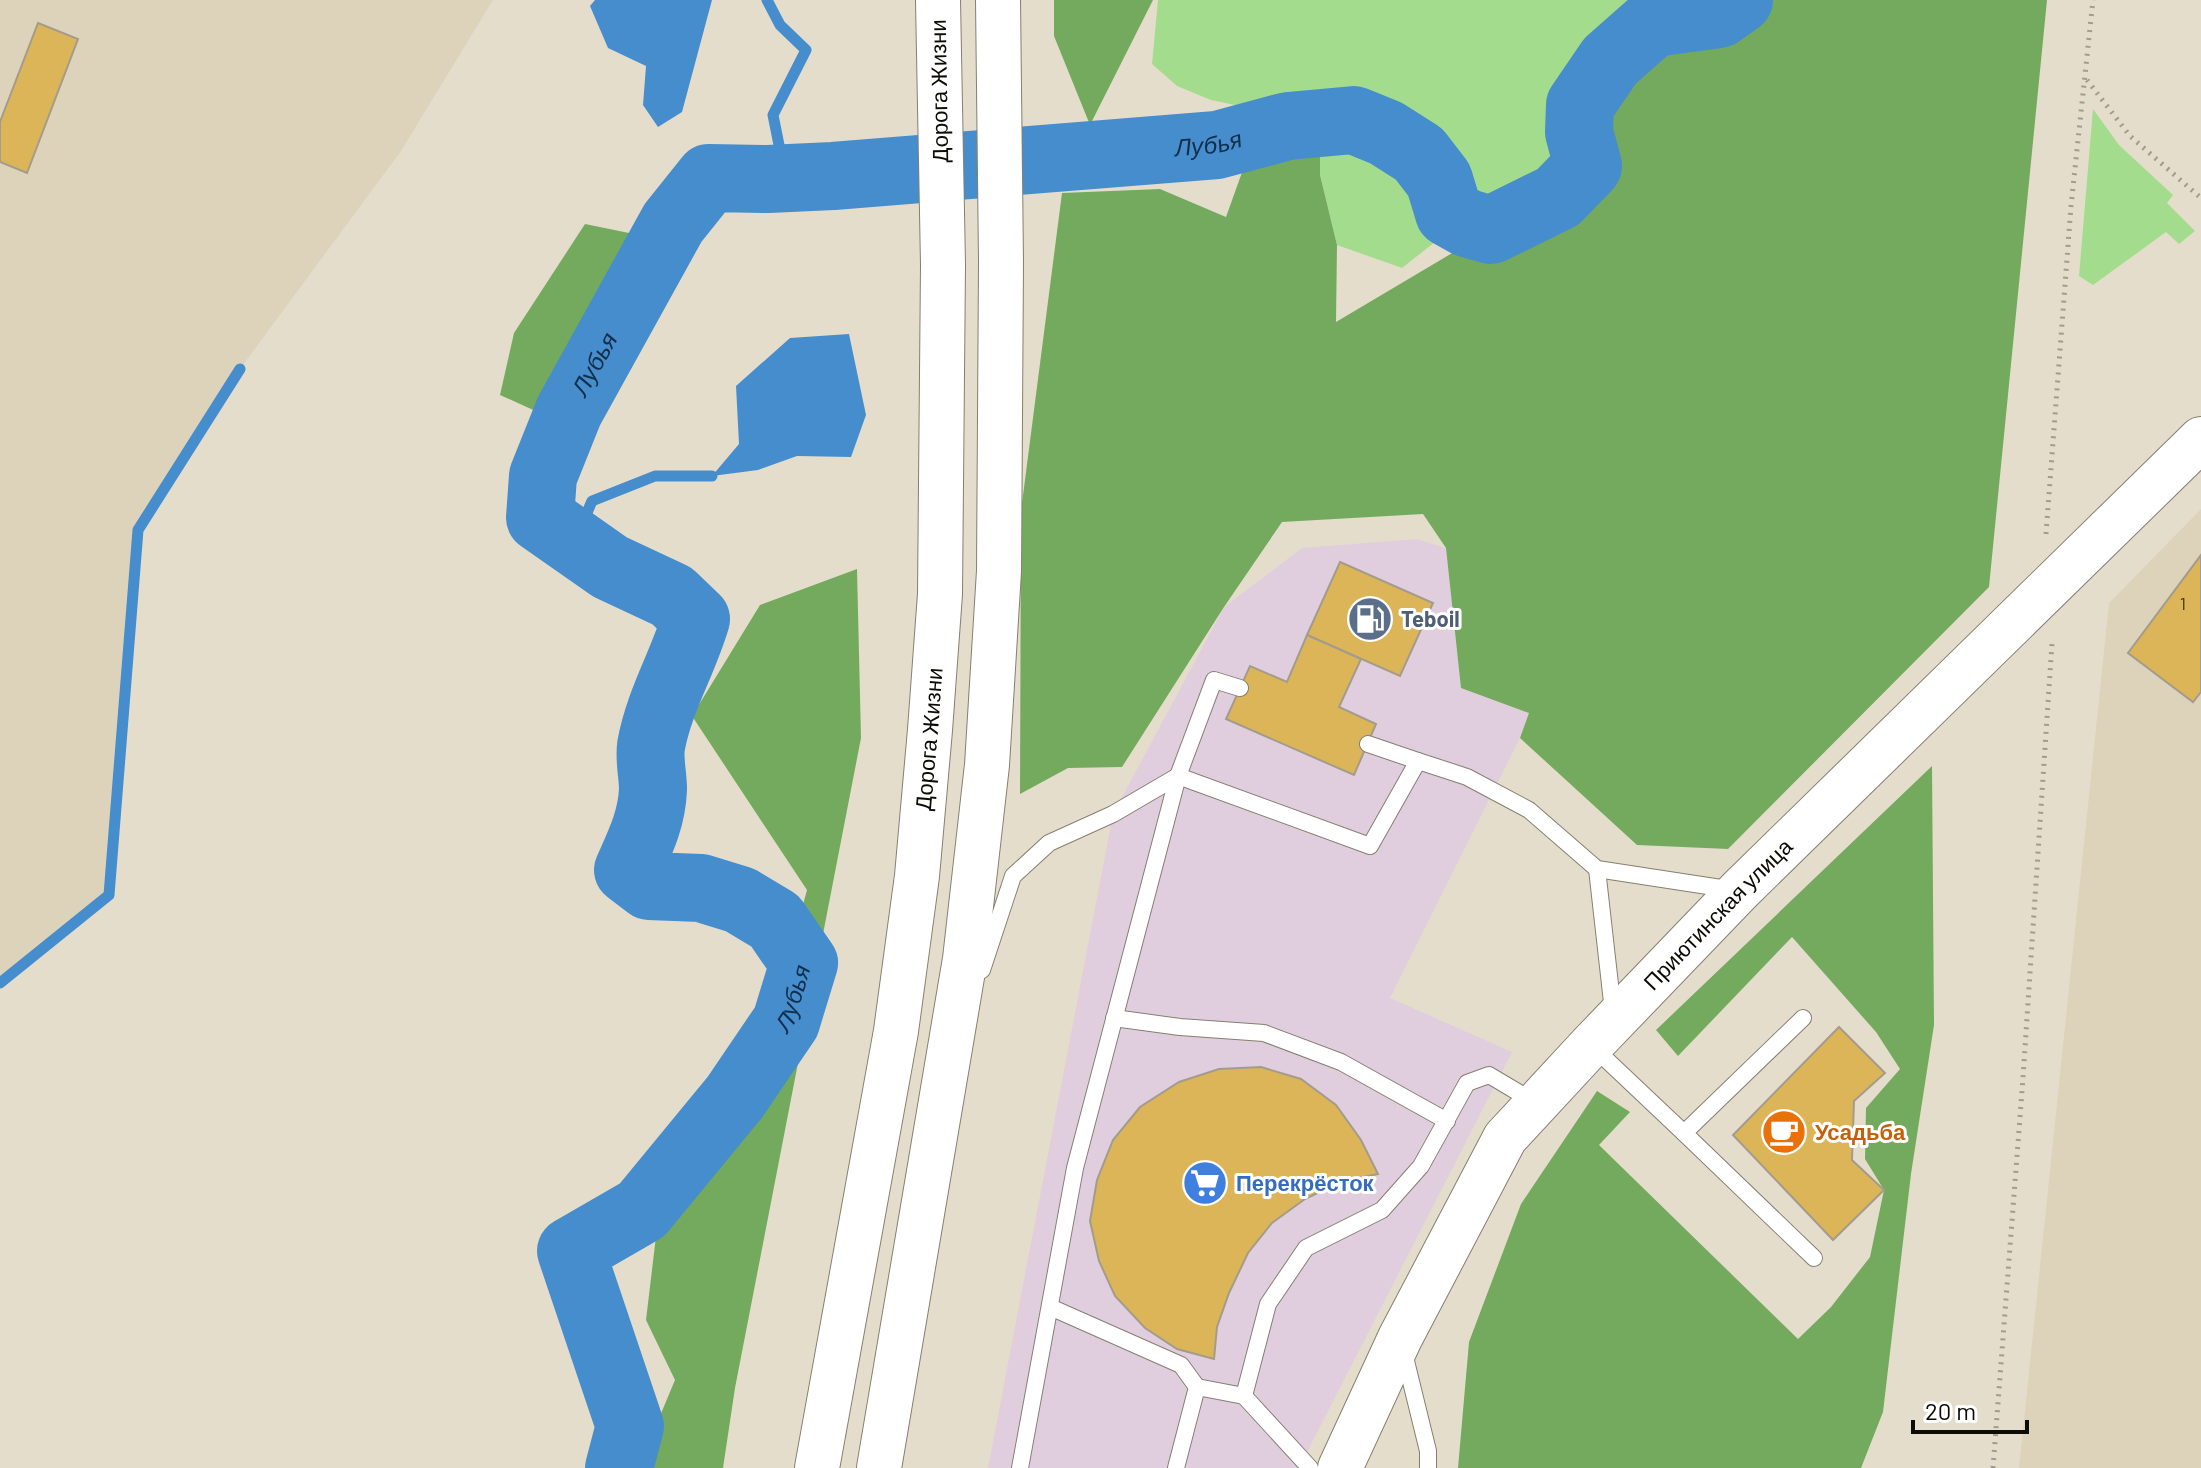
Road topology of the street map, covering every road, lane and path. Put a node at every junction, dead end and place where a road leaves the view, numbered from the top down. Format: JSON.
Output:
{"nodes":[{"id":1,"x":938,"y":0,"type":"edge"},
{"id":2,"x":998,"y":0,"type":"edge"},
{"id":3,"x":2093,"y":0,"type":"edge"},
{"id":4,"x":2086,"y":79,"type":"junction"},
{"id":5,"x":2201,"y":198,"type":"edge"},
{"id":6,"x":2201,"y":439,"type":"edge"},
{"id":7,"x":2045,"y":547,"type":"dead end"},
{"id":8,"x":2050,"y":634,"type":"dead end"},
{"id":9,"x":1240,"y":688,"type":"dead end"},
{"id":10,"x":1368,"y":744,"type":"dead end"},
{"id":11,"x":1418,"y":761,"type":"junction"},
{"id":12,"x":1178,"y":776,"type":"junction"},
{"id":13,"x":1597,"y":869,"type":"junction"},
{"id":14,"x":1740,"y":890,"type":"junction"},
{"id":15,"x":1114,"y":1018,"type":"junction"},
{"id":16,"x":1803,"y":1018,"type":"dead end"},
{"id":17,"x":1602,"y":1032,"type":"junction"},
{"id":18,"x":944,"y":1082,"type":"junction"},
{"id":19,"x":1537,"y":1103,"type":"junction"},
{"id":20,"x":1447,"y":1121,"type":"junction"},
{"id":21,"x":1684,"y":1133,"type":"junction"},
{"id":22,"x":1814,"y":1258,"type":"dead end"},
{"id":23,"x":1050,"y":1307,"type":"junction"},
{"id":24,"x":1400,"y":1338,"type":"junction"},
{"id":25,"x":1197,"y":1387,"type":"junction"},
{"id":26,"x":1244,"y":1396,"type":"junction"},
{"id":27,"x":817,"y":1468,"type":"edge"},
{"id":28,"x":879,"y":1468,"type":"edge"},
{"id":29,"x":1020,"y":1468,"type":"edge"},
{"id":30,"x":1176,"y":1468,"type":"edge"},
{"id":31,"x":1310,"y":1468,"type":"edge"},
{"id":32,"x":1340,"y":1468,"type":"edge"},
{"id":33,"x":1428,"y":1468,"type":"edge"},
{"id":34,"x":1993,"y":1468,"type":"edge"}],
"edges":[{"from":1,"to":27,"type":"main road","name":"Дорога Жизни"},
{"from":2,"to":18,"type":"main road"},
{"from":3,"to":4,"type":"path"},
{"from":4,"to":5,"type":"path"},
{"from":4,"to":7,"type":"path"},
{"from":6,"to":14,"type":"main road","name":"Приютинская улица"},
{"from":8,"to":34,"type":"path"},
{"from":9,"to":12,"type":"lane"},
{"from":10,"to":11,"type":"lane"},
{"from":11,"to":12,"type":"lane"},
{"from":11,"to":13,"type":"lane"},
{"from":12,"to":15,"type":"lane"},
{"from":12,"to":18,"type":"lane"},
{"from":13,"to":14,"type":"lane"},
{"from":13,"to":17,"type":"lane"},
{"from":14,"to":17,"type":"main road","name":"Приютинская улица"},
{"from":15,"to":20,"type":"lane"},
{"from":15,"to":23,"type":"lane"},
{"from":16,"to":21,"type":"lane"},
{"from":17,"to":19,"type":"main road","name":"Приютинская улица"},
{"from":17,"to":21,"type":"lane"},
{"from":18,"to":28,"type":"main road"},
{"from":19,"to":20,"type":"lane"},
{"from":19,"to":24,"type":"main road","name":"Приютинская улица"},
{"from":20,"to":26,"type":"lane"},
{"from":21,"to":22,"type":"lane"},
{"from":23,"to":25,"type":"lane"},
{"from":23,"to":29,"type":"lane"},
{"from":24,"to":32,"type":"main road","name":"Приютинская улица"},
{"from":24,"to":33,"type":"lane"},
{"from":25,"to":26,"type":"lane"},
{"from":25,"to":30,"type":"lane"},
{"from":26,"to":31,"type":"lane"}]}
